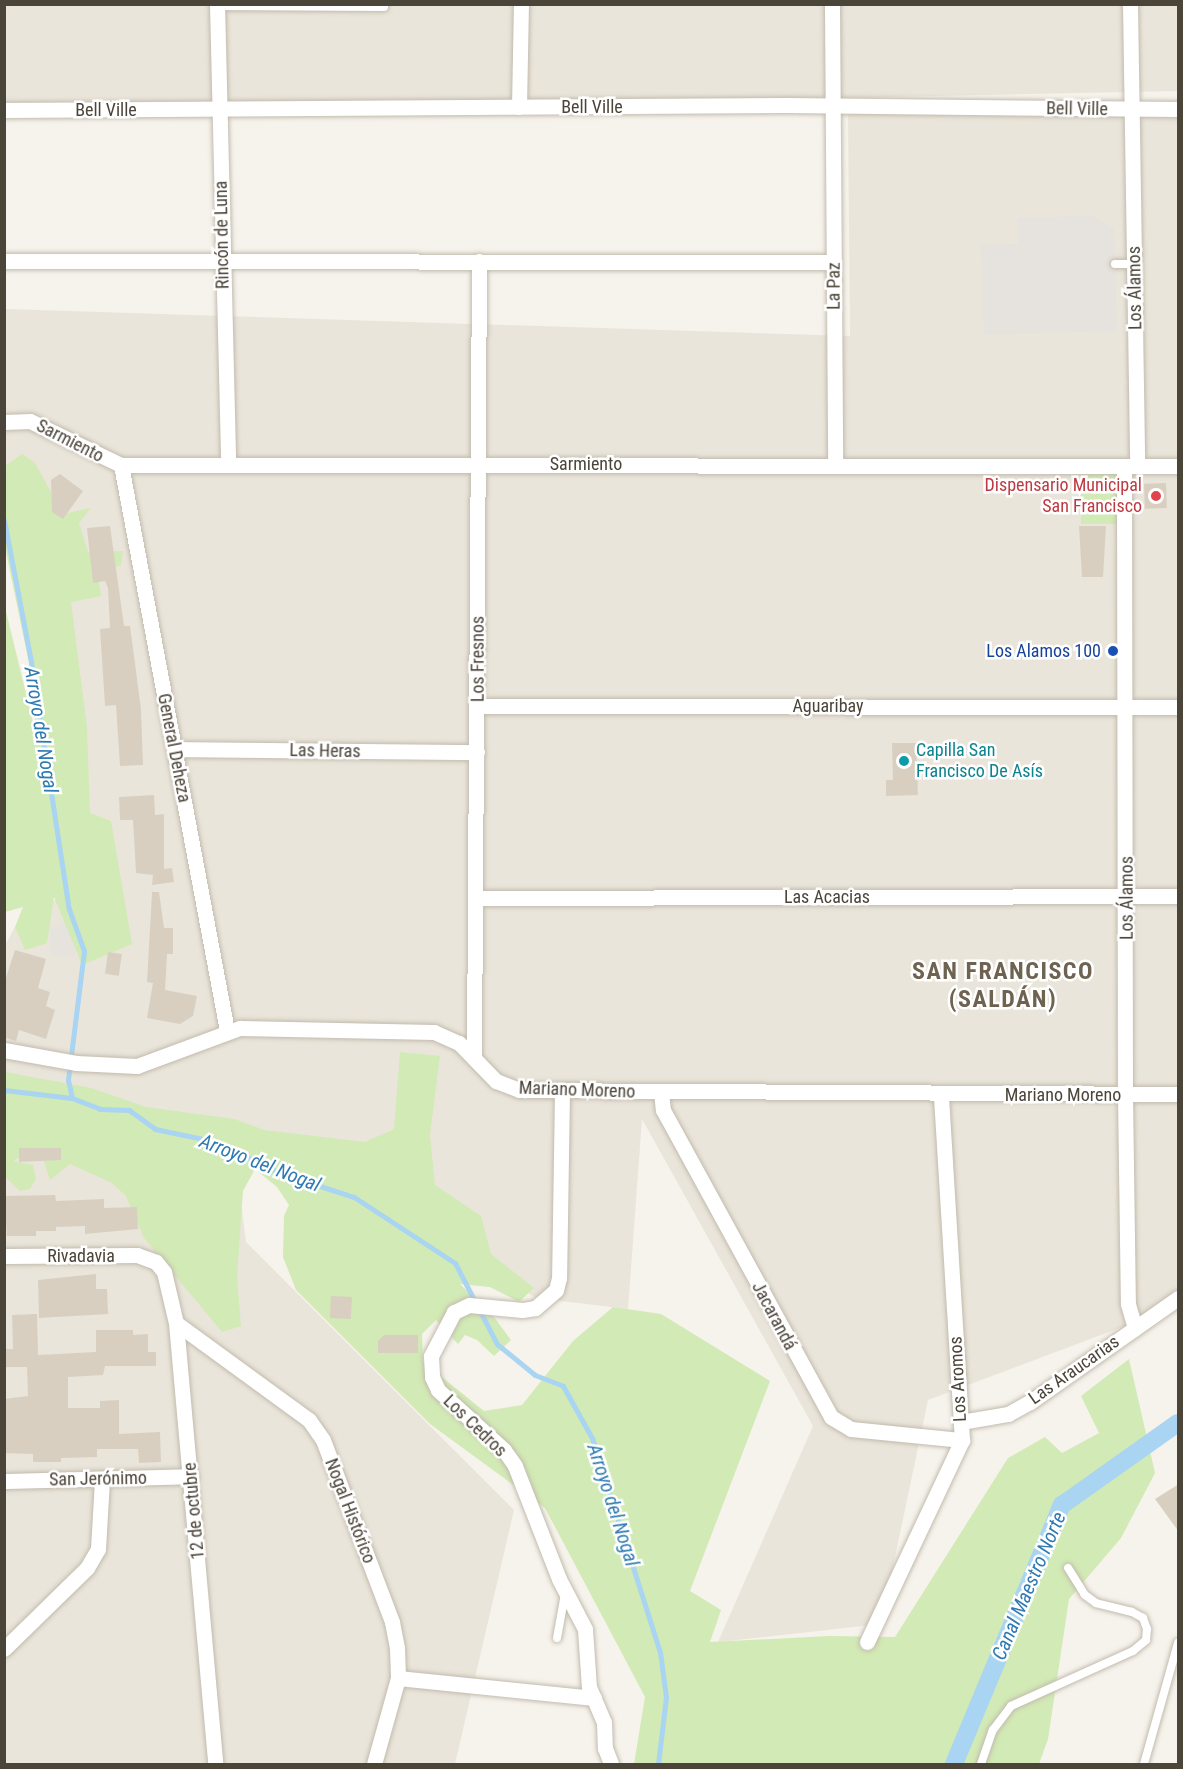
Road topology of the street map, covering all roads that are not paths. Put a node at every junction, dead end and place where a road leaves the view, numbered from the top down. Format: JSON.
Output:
{"nodes":[{"id":1,"x":521,"y":4,"type":"edge"},
{"id":2,"x":832,"y":4,"type":"edge"},
{"id":3,"x":1130,"y":4,"type":"edge"},
{"id":4,"x":217,"y":5,"type":"edge"},
{"id":5,"x":384,"y":7,"type":"dead end"},
{"id":6,"x":832,"y":106,"type":"junction"},
{"id":7,"x":519,"y":107,"type":"junction"},
{"id":8,"x":219,"y":109,"type":"junction"},
{"id":9,"x":1131,"y":109,"type":"junction"},
{"id":10,"x":1179,"y":109,"type":"edge"},
{"id":11,"x":4,"y":110,"type":"edge"},
{"id":12,"x":223,"y":260,"type":"junction"},
{"id":13,"x":4,"y":261,"type":"edge"},
{"id":14,"x":479,"y":261,"type":"junction"},
{"id":15,"x":834,"y":262,"type":"junction"},
{"id":16,"x":1115,"y":264,"type":"dead end"},
{"id":17,"x":1135,"y":264,"type":"junction"},
{"id":18,"x":4,"y":422,"type":"edge"},
{"id":19,"x":479,"y":464,"type":"junction"},
{"id":20,"x":121,"y":465,"type":"junction"},
{"id":21,"x":228,"y":465,"type":"junction"},
{"id":22,"x":835,"y":466,"type":"junction"},
{"id":23,"x":1131,"y":466,"type":"junction"},
{"id":24,"x":1179,"y":466,"type":"edge"},
{"id":25,"x":477,"y":706,"type":"junction"},
{"id":26,"x":1127,"y":707,"type":"junction"},
{"id":27,"x":1179,"y":707,"type":"edge"},
{"id":28,"x":174,"y":749,"type":"junction"},
{"id":29,"x":477,"y":752,"type":"junction"},
{"id":30,"x":1179,"y":896,"type":"edge"},
{"id":31,"x":1127,"y":897,"type":"junction"},
{"id":32,"x":477,"y":898,"type":"junction"},
{"id":33,"x":227,"y":1031,"type":"junction"},
{"id":34,"x":4,"y":1050,"type":"edge"},
{"id":35,"x":474,"y":1056,"type":"junction"},
{"id":36,"x":561,"y":1092,"type":"junction"},
{"id":37,"x":661,"y":1092,"type":"junction"},
{"id":38,"x":942,"y":1095,"type":"junction"},
{"id":39,"x":1125,"y":1095,"type":"junction"},
{"id":40,"x":1179,"y":1095,"type":"edge"},
{"id":41,"x":4,"y":1256,"type":"edge"},
{"id":42,"x":156,"y":1262,"type":"joint"},
{"id":43,"x":1179,"y":1298,"type":"edge"},
{"id":44,"x":176,"y":1323,"type":"junction"},
{"id":45,"x":1135,"y":1328,"type":"junction"},
{"id":46,"x":961,"y":1422,"type":"junction"},
{"id":47,"x":962,"y":1440,"type":"junction"},
{"id":48,"x":191,"y":1476,"type":"junction"},
{"id":49,"x":4,"y":1480,"type":"edge"},
{"id":50,"x":102,"y":1480,"type":"junction"},
{"id":51,"x":1068,"y":1568,"type":"dead end"},
{"id":52,"x":566,"y":1592,"type":"junction"},
{"id":53,"x":557,"y":1638,"type":"dead end"},
{"id":54,"x":867,"y":1642,"type":"dead end"},
{"id":55,"x":1179,"y":1643,"type":"edge"},
{"id":56,"x":4,"y":1649,"type":"edge"},
{"id":57,"x":398,"y":1678,"type":"junction"},
{"id":58,"x":594,"y":1698,"type":"junction"},
{"id":59,"x":215,"y":1764,"type":"edge"},
{"id":60,"x":374,"y":1764,"type":"edge"},
{"id":61,"x":611,"y":1764,"type":"edge"},
{"id":62,"x":981,"y":1764,"type":"edge"},
{"id":63,"x":1144,"y":1764,"type":"edge"}],
"edges":[{"from":1,"to":7,"type":"street"},
{"from":2,"to":6,"type":"street","name":"La Paz"},
{"from":3,"to":9,"type":"street","name":"Los Álamos"},
{"from":4,"to":5,"type":"lane"},
{"from":4,"to":8,"type":"street","name":"Rincón de Luna"},
{"from":6,"to":7,"type":"street","name":"Bell Ville"},
{"from":6,"to":9,"type":"street","name":"Bell Ville"},
{"from":6,"to":15,"type":"street","name":"La Paz"},
{"from":7,"to":8,"type":"street","name":"Bell Ville"},
{"from":8,"to":11,"type":"street","name":"Bell Ville"},
{"from":8,"to":12,"type":"street","name":"Rincón de Luna"},
{"from":9,"to":10,"type":"street","name":"Bell Ville"},
{"from":9,"to":17,"type":"street","name":"Los Álamos"},
{"from":12,"to":13,"type":"street"},
{"from":12,"to":14,"type":"street"},
{"from":12,"to":21,"type":"street","name":"Rincón de Luna"},
{"from":14,"to":15,"type":"street"},
{"from":14,"to":19,"type":"street","name":"Los Fresnos"},
{"from":15,"to":22,"type":"street","name":"La Paz"},
{"from":16,"to":17,"type":"lane"},
{"from":17,"to":23,"type":"street","name":"Los Álamos"},
{"from":18,"to":20,"type":"street","name":"Sarmiento"},
{"from":19,"to":21,"type":"street","name":"Sarmiento"},
{"from":19,"to":22,"type":"street","name":"Sarmiento"},
{"from":19,"to":25,"type":"street","name":"Los Fresnos"},
{"from":20,"to":21,"type":"street","name":"Sarmiento"},
{"from":20,"to":28,"type":"street","name":"General Deheza"},
{"from":22,"to":23,"type":"street","name":"Sarmiento"},
{"from":23,"to":24,"type":"street","name":"Sarmiento"},
{"from":23,"to":26,"type":"street","name":"Los Álamos"},
{"from":25,"to":26,"type":"street","name":"Aguaribay"},
{"from":25,"to":29,"type":"street","name":"Los Fresnos"},
{"from":26,"to":27,"type":"street","name":"Aguaribay"},
{"from":26,"to":31,"type":"street","name":"Los Álamos"},
{"from":28,"to":29,"type":"street","name":"Las Heras"},
{"from":28,"to":33,"type":"street","name":"General Deheza"},
{"from":29,"to":32,"type":"street","name":"Los Fresnos"},
{"from":30,"to":31,"type":"street","name":"Las Acacias"},
{"from":31,"to":32,"type":"street","name":"Las Acacias"},
{"from":31,"to":39,"type":"street","name":"Los Álamos"},
{"from":32,"to":35,"type":"street","name":"Los Fresnos"},
{"from":33,"to":34,"type":"street","name":"Mariano Moreno"},
{"from":33,"to":35,"type":"street","name":"Mariano Moreno"},
{"from":35,"to":36,"type":"street","name":"Mariano Moreno"},
{"from":36,"to":37,"type":"street","name":"Mariano Moreno"},
{"from":36,"to":52,"type":"street","name":"Los Cedros"},
{"from":37,"to":38,"type":"street","name":"Mariano Moreno"},
{"from":37,"to":47,"type":"street","name":"Jacarandá"},
{"from":38,"to":39,"type":"street","name":"Mariano Moreno"},
{"from":38,"to":46,"type":"street","name":"Los Aromos"},
{"from":39,"to":40,"type":"street","name":"Mariano Moreno"},
{"from":39,"to":45,"type":"street","name":"Los Álamos"},
{"from":41,"to":42,"type":"street","name":"Rivadavia"},
{"from":42,"to":44,"type":"street","name":"12 de octubre"},
{"from":43,"to":45,"type":"street","name":"Las Araucarias"},
{"from":44,"to":48,"type":"street","name":"12 de octubre"},
{"from":44,"to":57,"type":"street","name":"Nogal Histórico"},
{"from":45,"to":46,"type":"street","name":"Las Araucarias"},
{"from":46,"to":47,"type":"street","name":"Los Aromos"},
{"from":47,"to":54,"type":"street","name":"Los Aromos"},
{"from":48,"to":50,"type":"street","name":"San Jerónimo"},
{"from":48,"to":59,"type":"street","name":"12 de octubre"},
{"from":49,"to":50,"type":"street","name":"San Jerónimo"},
{"from":50,"to":56,"type":"street"},
{"from":51,"to":62,"type":"lane"},
{"from":52,"to":53,"type":"lane"},
{"from":52,"to":58,"type":"street","name":"Los Cedros"},
{"from":55,"to":63,"type":"lane"},
{"from":57,"to":58,"type":"street"},
{"from":57,"to":60,"type":"street","name":"Nogal Histórico"},
{"from":58,"to":61,"type":"street","name":"Los Cedros"}]}
